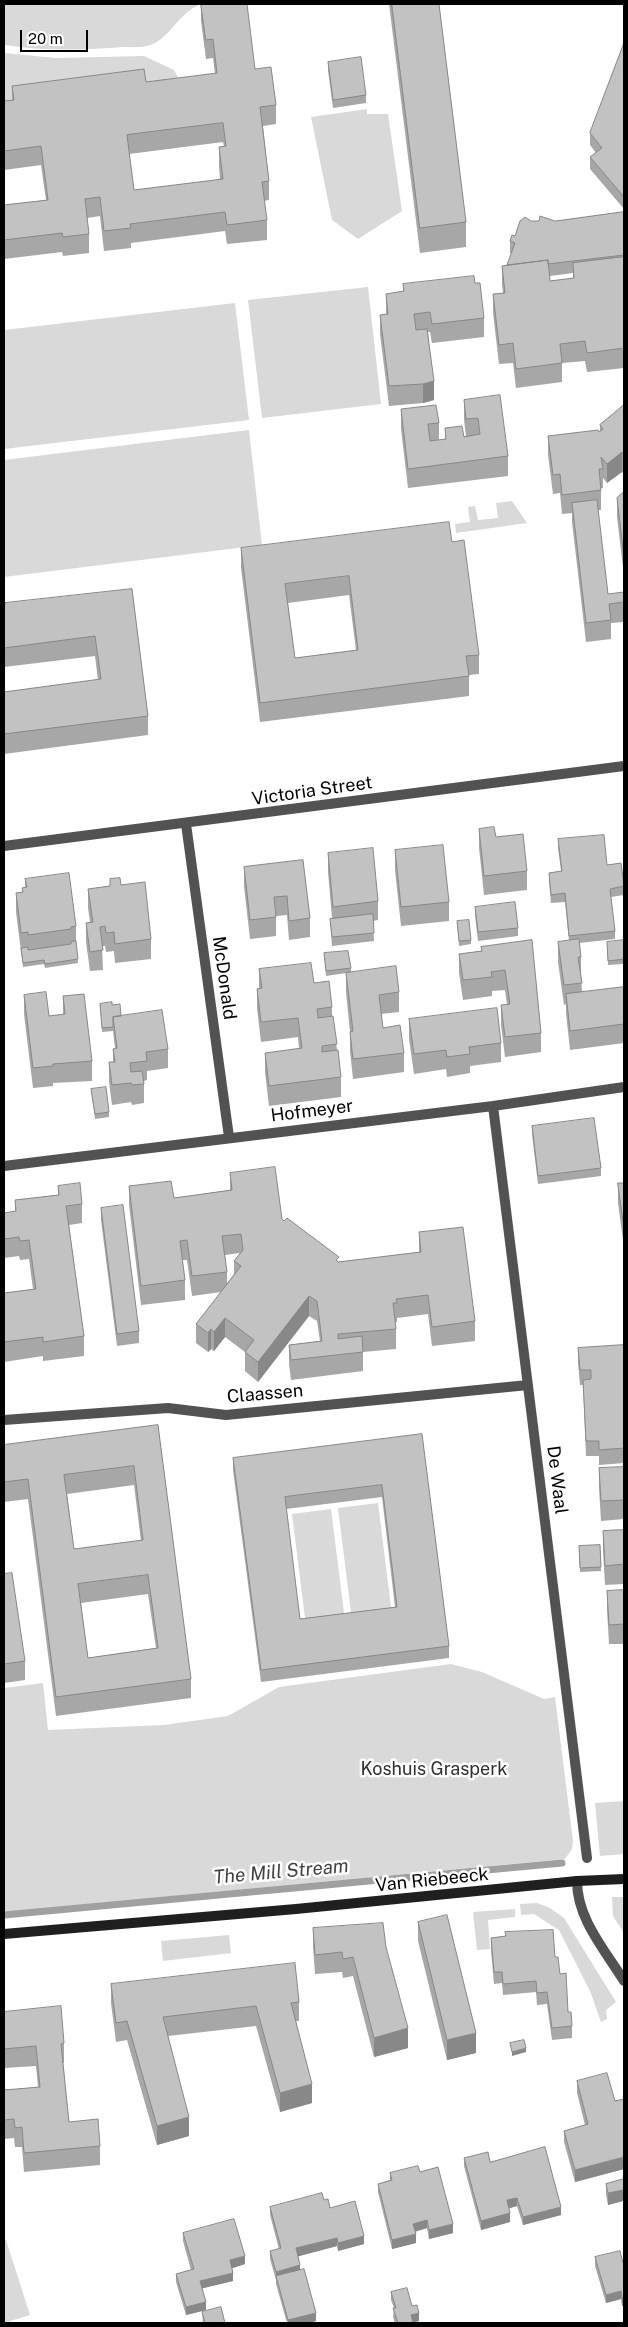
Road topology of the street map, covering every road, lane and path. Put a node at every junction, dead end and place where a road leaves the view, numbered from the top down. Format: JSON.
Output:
{"nodes":[{"id":1,"x":624,"y":766,"type":"edge"},
{"id":2,"x":186,"y":824,"type":"junction"},
{"id":3,"x":4,"y":846,"type":"edge"},
{"id":4,"x":624,"y":1087,"type":"edge"},
{"id":5,"x":493,"y":1106,"type":"junction"},
{"id":6,"x":229,"y":1137,"type":"junction"},
{"id":7,"x":4,"y":1166,"type":"edge"},
{"id":8,"x":528,"y":1385,"type":"junction"},
{"id":9,"x":4,"y":1420,"type":"edge"},
{"id":10,"x":587,"y":1858,"type":"dead end"},
{"id":11,"x":624,"y":1879,"type":"edge"},
{"id":12,"x":577,"y":1881,"type":"junction"},
{"id":13,"x":4,"y":1934,"type":"edge"},
{"id":14,"x":624,"y":1981,"type":"edge"}],
"edges":[{"from":1,"to":2,"type":"street","name":"Victoria Street"},
{"from":2,"to":3,"type":"street","name":"Victoria Street"},
{"from":2,"to":6,"type":"street","name":"McDonald"},
{"from":4,"to":5,"type":"street","name":"Hofmeyer"},
{"from":5,"to":6,"type":"street","name":"Hofmeyer"},
{"from":5,"to":8,"type":"street","name":"De Waal"},
{"from":6,"to":7,"type":"street","name":"Hofmeyer"},
{"from":8,"to":9,"type":"street","name":"Claassen"},
{"from":8,"to":10,"type":"street","name":"De Waal"},
{"from":11,"to":12,"type":"street","name":"Van Riebeeck"},
{"from":12,"to":13,"type":"street","name":"Van Riebeeck"},
{"from":12,"to":14,"type":"street"}]}
